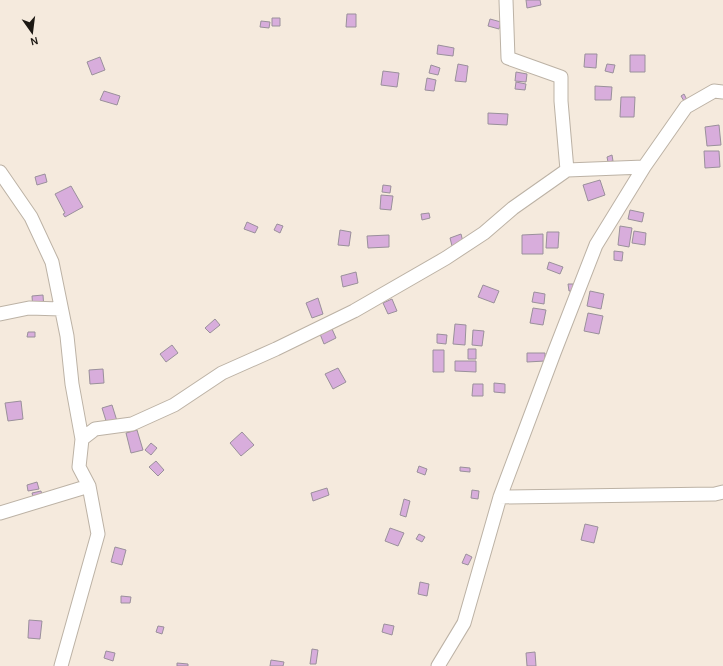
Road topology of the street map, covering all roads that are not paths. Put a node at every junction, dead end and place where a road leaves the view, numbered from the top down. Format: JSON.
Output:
{"nodes":[{"id":1,"x":506,"y":0,"type":"edge"},
{"id":2,"x":723,"y":92,"type":"edge"},
{"id":3,"x":644,"y":166,"type":"junction"},
{"id":4,"x":567,"y":170,"type":"junction"},
{"id":5,"x":0,"y":172,"type":"edge"},
{"id":6,"x":62,"y":308,"type":"junction"},
{"id":7,"x":0,"y":314,"type":"edge"},
{"id":8,"x":82,"y":439,"type":"junction"},
{"id":9,"x":89,"y":486,"type":"junction"},
{"id":10,"x":723,"y":492,"type":"edge"},
{"id":11,"x":500,"y":497,"type":"junction"},
{"id":12,"x":0,"y":512,"type":"edge"},
{"id":13,"x":61,"y":666,"type":"edge"},
{"id":14,"x":438,"y":666,"type":"edge"}],
"edges":[{"from":1,"to":4,"type":"street"},
{"from":2,"to":3,"type":"street"},
{"from":3,"to":4,"type":"street"},
{"from":3,"to":11,"type":"street"},
{"from":4,"to":8,"type":"street"},
{"from":5,"to":6,"type":"street"},
{"from":6,"to":7,"type":"street"},
{"from":6,"to":8,"type":"street"},
{"from":8,"to":9,"type":"street"},
{"from":9,"to":12,"type":"street"},
{"from":9,"to":13,"type":"street"},
{"from":10,"to":11,"type":"street"},
{"from":11,"to":14,"type":"street"}]}
